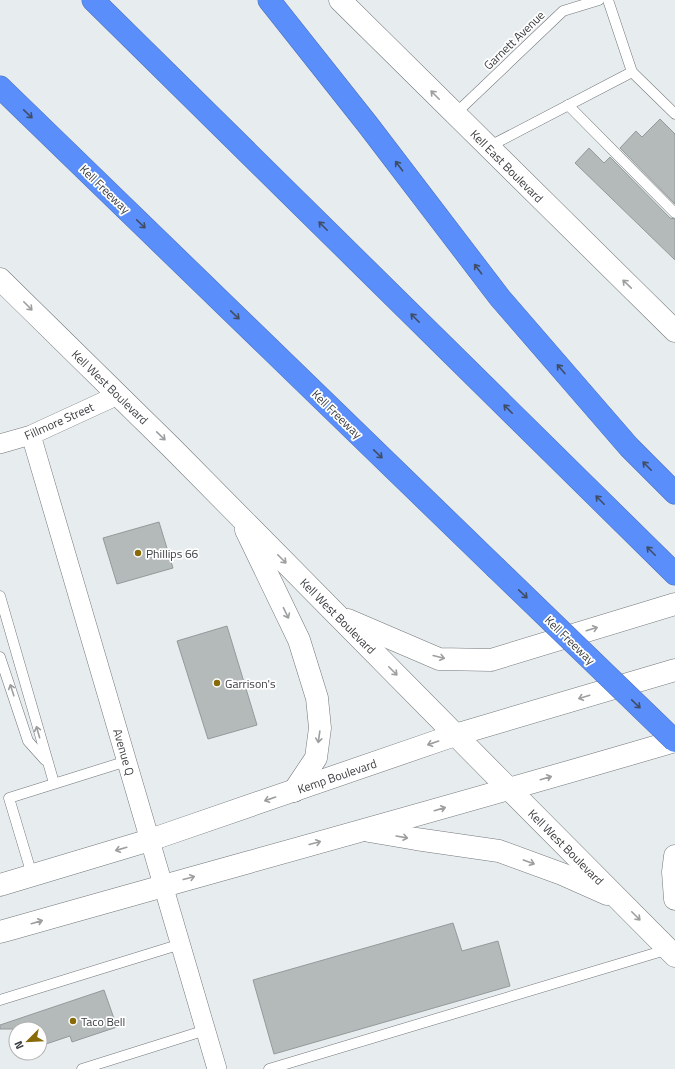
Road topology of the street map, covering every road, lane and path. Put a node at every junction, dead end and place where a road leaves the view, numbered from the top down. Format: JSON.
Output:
{"nodes":[{"id":1,"x":93,"y":0,"type":"edge"},
{"id":2,"x":269,"y":0,"type":"edge"},
{"id":3,"x":340,"y":0,"type":"edge"},
{"id":4,"x":599,"y":0,"type":"edge"},
{"id":5,"x":608,"y":0,"type":"edge"},
{"id":6,"x":632,"y":72,"type":"junction"},
{"id":7,"x":0,"y":87,"type":"edge"},
{"id":8,"x":568,"y":105,"type":"junction"},
{"id":9,"x":455,"y":114,"type":"junction"},
{"id":10,"x":675,"y":114,"type":"edge"},
{"id":11,"x":488,"y":147,"type":"junction"},
{"id":12,"x":675,"y":213,"type":"edge"},
{"id":13,"x":0,"y":279,"type":"edge"},
{"id":14,"x":645,"y":302,"type":"junction"},
{"id":15,"x":675,"y":331,"type":"edge"},
{"id":16,"x":675,"y":344,"type":"edge"},
{"id":17,"x":118,"y":395,"type":"junction"},
{"id":18,"x":31,"y":435,"type":"junction"},
{"id":19,"x":0,"y":444,"type":"edge"},
{"id":20,"x":675,"y":493,"type":"edge"},
{"id":21,"x":238,"y":515,"type":"junction"},
{"id":22,"x":675,"y":574,"type":"edge"},
{"id":23,"x":0,"y":596,"type":"edge"},
{"id":24,"x":675,"y":604,"type":"edge"},
{"id":25,"x":338,"y":616,"type":"junction"},
{"id":26,"x":4,"y":626,"type":"edge"},
{"id":27,"x":0,"y":657,"type":"edge"},
{"id":28,"x":675,"y":670,"type":"edge"},
{"id":29,"x":455,"y":735,"type":"junction"},
{"id":30,"x":675,"y":741,"type":"edge"},
{"id":31,"x":127,"y":760,"type":"junction"},
{"id":32,"x":47,"y":762,"type":"junction"},
{"id":33,"x":54,"y":783,"type":"junction"},
{"id":34,"x":509,"y":789,"type":"junction"},
{"id":35,"x":294,"y":791,"type":"junction"},
{"id":36,"x":5,"y":799,"type":"edge"},
{"id":37,"x":364,"y":830,"type":"junction"},
{"id":38,"x":150,"y":840,"type":"junction"},
{"id":39,"x":675,"y":856,"type":"edge"},
{"id":40,"x":32,"y":876,"type":"junction"},
{"id":41,"x":0,"y":885,"type":"edge"},
{"id":42,"x":163,"y":885,"type":"junction"},
{"id":43,"x":675,"y":899,"type":"edge"},
{"id":44,"x":619,"y":900,"type":"junction"},
{"id":45,"x":0,"y":932,"type":"edge"},
{"id":46,"x":181,"y":944,"type":"junction"},
{"id":47,"x":672,"y":952,"type":"edge"},
{"id":48,"x":0,"y":1000,"type":"edge"},
{"id":49,"x":206,"y":1030,"type":"junction"},
{"id":50,"x":82,"y":1069,"type":"edge"},
{"id":51,"x":217,"y":1069,"type":"edge"},
{"id":52,"x":270,"y":1069,"type":"edge"}],
"edges":[{"from":22,"to":1,"type":"highway","one_way":true},
{"from":20,"to":2,"type":"highway","one_way":true},
{"from":9,"to":3,"type":"main road","name":"Kell East Boulevard","one_way":true},
{"from":4,"to":9,"type":"lane","name":"Garnett Avenue"},
{"from":5,"to":6,"type":"lane"},
{"from":6,"to":8,"type":"lane"},
{"from":6,"to":10,"type":"lane"},
{"from":7,"to":30,"type":"highway","name":"Kell Freeway","one_way":true,"bridge":true},
{"from":8,"to":11,"type":"lane"},
{"from":8,"to":12,"type":"lane"},
{"from":9,"to":11,"type":"main road","name":"Kell East Boulevard"},
{"from":14,"to":11,"type":"main road","name":"Kell East Boulevard","one_way":true},
{"from":13,"to":17,"type":"main road","name":"Kell West Boulevard","one_way":true},
{"from":14,"to":15,"type":"main road","name":"Kell East Boulevard"},
{"from":14,"to":16,"type":"main road"},
{"from":17,"to":18,"type":"street","name":"Fillmore Street"},
{"from":17,"to":21,"type":"main road","name":"Kell West Boulevard","one_way":true},
{"from":18,"to":19,"type":"street","name":"Fillmore Street"},
{"from":18,"to":31,"type":"street","name":"Avenue Q"},
{"from":21,"to":25,"type":"main road","name":"Kell West Boulevard","one_way":true},
{"from":21,"to":35,"type":"main road","one_way":true},
{"from":23,"to":26,"type":"lane"},
{"from":25,"to":24,"type":"main road","one_way":true},
{"from":25,"to":29,"type":"main road","name":"Kell West Boulevard","one_way":true},
{"from":32,"to":26,"type":"lane","one_way":true},
{"from":32,"to":27,"type":"lane","one_way":true},
{"from":28,"to":29,"type":"main road","name":"Kemp Boulevard","one_way":true},
{"from":29,"to":34,"type":"main road","name":"Kell West Boulevard"},
{"from":29,"to":35,"type":"main road","name":"Kemp Boulevard","one_way":true},
{"from":34,"to":30,"type":"main road","one_way":true},
{"from":31,"to":33,"type":"lane"},
{"from":31,"to":38,"type":"street","name":"Avenue Q"},
{"from":32,"to":33,"type":"lane"},
{"from":33,"to":36,"type":"lane"},
{"from":37,"to":34,"type":"main road","one_way":true},
{"from":34,"to":44,"type":"main road","name":"Kell West Boulevard"},
{"from":35,"to":38,"type":"main road","name":"Kemp Boulevard","one_way":true},
{"from":36,"to":40,"type":"lane"},
{"from":42,"to":37,"type":"main road","one_way":true},
{"from":37,"to":44,"type":"main road","one_way":true},
{"from":38,"to":40,"type":"main road","name":"Kemp Boulevard","one_way":true},
{"from":38,"to":42,"type":"street","name":"Avenue Q"},
{"from":39,"to":43,"type":"main road"},
{"from":40,"to":41,"type":"main road","name":"Kemp Boulevard"},
{"from":45,"to":42,"type":"main road","one_way":true},
{"from":42,"to":46,"type":"street","name":"Avenue Q"},
{"from":44,"to":47,"type":"main road","name":"Kell West Boulevard","one_way":true},
{"from":46,"to":48,"type":"lane"},
{"from":46,"to":49,"type":"street","name":"Avenue Q"},
{"from":47,"to":52,"type":"lane"},
{"from":49,"to":50,"type":"lane"},
{"from":49,"to":51,"type":"street","name":"Avenue Q"}]}
